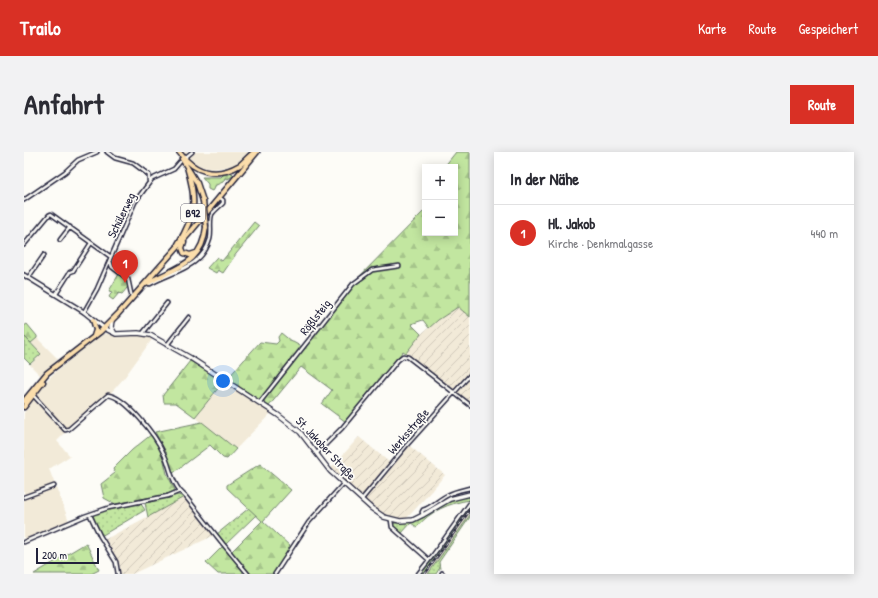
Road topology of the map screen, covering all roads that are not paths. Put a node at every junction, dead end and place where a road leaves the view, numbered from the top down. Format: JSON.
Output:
{"nodes":[{"id":1,"x":97,"y":152,"type":"edge"},
{"id":2,"x":107,"y":152,"type":"edge"},
{"id":3,"x":179,"y":152,"type":"edge"},
{"id":4,"x":192,"y":152,"type":"edge"},
{"id":5,"x":254,"y":152,"type":"edge"},
{"id":6,"x":257,"y":152,"type":"edge"},
{"id":7,"x":186,"y":157,"type":"dead end"},
{"id":8,"x":180,"y":162,"type":"dead end"},
{"id":9,"x":187,"y":167,"type":"junction"},
{"id":10,"x":149,"y":175,"type":"junction"},
{"id":11,"x":153,"y":178,"type":"junction"},
{"id":12,"x":150,"y":181,"type":"junction"},
{"id":13,"x":220,"y":198,"type":"junction"},
{"id":14,"x":24,"y":200,"type":"edge"},
{"id":15,"x":70,"y":227,"type":"junction"},
{"id":16,"x":188,"y":235,"type":"junction"},
{"id":17,"x":60,"y":240,"type":"dead end"},
{"id":18,"x":91,"y":243,"type":"junction"},
{"id":19,"x":24,"y":245,"type":"edge"},
{"id":20,"x":199,"y":250,"type":"junction"},
{"id":21,"x":171,"y":254,"type":"junction"},
{"id":22,"x":44,"y":255,"type":"dead end"},
{"id":23,"x":111,"y":257,"type":"junction"},
{"id":24,"x":110,"y":261,"type":"junction"},
{"id":25,"x":399,"y":266,"type":"dead end"},
{"id":26,"x":107,"y":267,"type":"junction"},
{"id":27,"x":112,"y":267,"type":"junction"},
{"id":28,"x":24,"y":276,"type":"edge"},
{"id":29,"x":28,"y":278,"type":"junction"},
{"id":30,"x":148,"y":283,"type":"junction"},
{"id":31,"x":143,"y":286,"type":"junction"},
{"id":32,"x":56,"y":294,"type":"junction"},
{"id":33,"x":132,"y":298,"type":"junction"},
{"id":34,"x":167,"y":302,"type":"dead end"},
{"id":35,"x":84,"y":312,"type":"junction"},
{"id":36,"x":189,"y":317,"type":"dead end"},
{"id":37,"x":93,"y":320,"type":"junction"},
{"id":38,"x":112,"y":320,"type":"junction"},
{"id":39,"x":104,"y":328,"type":"junction"},
{"id":40,"x":143,"y":333,"type":"junction"},
{"id":41,"x":116,"y":334,"type":"junction"},
{"id":42,"x":93,"y":337,"type":"junction"},
{"id":43,"x":167,"y":345,"type":"junction"},
{"id":44,"x":470,"y":375,"type":"edge"},
{"id":45,"x":454,"y":392,"type":"junction"},
{"id":46,"x":31,"y":394,"type":"junction"},
{"id":47,"x":260,"y":402,"type":"junction"},
{"id":48,"x":24,"y":403,"type":"edge"},
{"id":49,"x":470,"y":405,"type":"edge"},
{"id":50,"x":317,"y":454,"type":"junction"},
{"id":51,"x":344,"y":483,"type":"junction"},
{"id":52,"x":54,"y":486,"type":"dead end"},
{"id":53,"x":470,"y":488,"type":"edge"},
{"id":54,"x":180,"y":491,"type":"junction"},
{"id":55,"x":470,"y":494,"type":"edge"},
{"id":56,"x":24,"y":497,"type":"edge"},
{"id":57,"x":362,"y":499,"type":"junction"},
{"id":58,"x":470,"y":503,"type":"edge"},
{"id":59,"x":90,"y":514,"type":"junction"},
{"id":60,"x":423,"y":515,"type":"junction"},
{"id":61,"x":391,"y":520,"type":"junction"},
{"id":62,"x":24,"y":542,"type":"edge"},
{"id":63,"x":429,"y":560,"type":"junction"},
{"id":64,"x":118,"y":574,"type":"edge"},
{"id":65,"x":248,"y":574,"type":"edge"},
{"id":66,"x":275,"y":574,"type":"edge"},
{"id":67,"x":418,"y":574,"type":"edge"}],
"edges":[{"from":1,"to":14,"type":"street"},
{"from":2,"to":10,"type":"street"},
{"from":3,"to":5,"type":"main road","number":"B92"},
{"from":3,"to":9,"type":"main road","number":"B92"},
{"from":4,"to":7,"type":"street"},
{"from":6,"to":13,"type":"main road"},
{"from":8,"to":11,"type":"street","name":"Schülerweg"},
{"from":9,"to":20,"type":"main road","number":"B92","bridge":true},
{"from":9,"to":21,"type":"main road","number":"B92"},
{"from":10,"to":11,"type":"street"},
{"from":10,"to":12,"type":"street"},
{"from":11,"to":12,"type":"street","name":"Schülerweg"},
{"from":12,"to":23,"type":"street","name":"Schülerweg"},
{"from":13,"to":16,"type":"main road"},
{"from":13,"to":30,"type":"street"},
{"from":15,"to":17,"type":"street"},
{"from":15,"to":18,"type":"street"},
{"from":15,"to":19,"type":"street"},
{"from":16,"to":20,"type":"main road","number":"B92"},
{"from":16,"to":21,"type":"main road"},
{"from":18,"to":23,"type":"street"},
{"from":18,"to":32,"type":"street"},
{"from":20,"to":30,"type":"main road","number":"B92"},
{"from":21,"to":31,"type":"main road"},
{"from":22,"to":29,"type":"street"},
{"from":23,"to":24,"type":"street","name":"Schülerweg"},
{"from":24,"to":26,"type":"street","name":"Schülerweg"},
{"from":24,"to":27,"type":"street"},
{"from":25,"to":47,"type":"street","name":"Rößlsteig"},
{"from":26,"to":27,"type":"street"},
{"from":26,"to":35,"type":"street","name":"Schülerweg"},
{"from":27,"to":33,"type":"street"},
{"from":28,"to":29,"type":"street"},
{"from":29,"to":32,"type":"street"},
{"from":30,"to":31,"type":"main road","number":"B92"},
{"from":31,"to":33,"type":"main road"},
{"from":32,"to":35,"type":"street"},
{"from":33,"to":38,"type":"main road"},
{"from":34,"to":40,"type":"street"},
{"from":35,"to":37,"type":"street"},
{"from":36,"to":43,"type":"street"},
{"from":37,"to":39,"type":"street"},
{"from":37,"to":42,"type":"main road"},
{"from":38,"to":39,"type":"main road"},
{"from":38,"to":41,"type":"main road"},
{"from":39,"to":41,"type":"main road","name":"St. Jakober Straße"},
{"from":39,"to":42,"type":"main road"},
{"from":40,"to":41,"type":"main road","name":"St. Jakober Straße"},
{"from":40,"to":43,"type":"main road","name":"St. Jakober Straße"},
{"from":42,"to":46,"type":"main road"},
{"from":43,"to":47,"type":"main road","name":"St. Jakober Straße"},
{"from":44,"to":45,"type":"street","name":"Werksstraße"},
{"from":45,"to":49,"type":"street"},
{"from":45,"to":50,"type":"street"},
{"from":45,"to":57,"type":"street","name":"Werksstraße"},
{"from":46,"to":48,"type":"main road"},
{"from":46,"to":54,"type":"street"},
{"from":47,"to":50,"type":"main road","name":"St. Jakober Straße"},
{"from":50,"to":51,"type":"main road","name":"St. Jakober Straße"},
{"from":51,"to":57,"type":"main road","name":"St. Jakober Straße"},
{"from":51,"to":66,"type":"street"},
{"from":52,"to":56,"type":"street"},
{"from":53,"to":60,"type":"street"},
{"from":54,"to":59,"type":"street"},
{"from":54,"to":65,"type":"street"},
{"from":55,"to":60,"type":"main road"},
{"from":57,"to":61,"type":"main road","name":"St. Jakober Straße"},
{"from":58,"to":63,"type":"street"},
{"from":59,"to":62,"type":"street"},
{"from":59,"to":64,"type":"street"},
{"from":60,"to":61,"type":"main road"},
{"from":61,"to":63,"type":"street"},
{"from":63,"to":67,"type":"street"}]}
